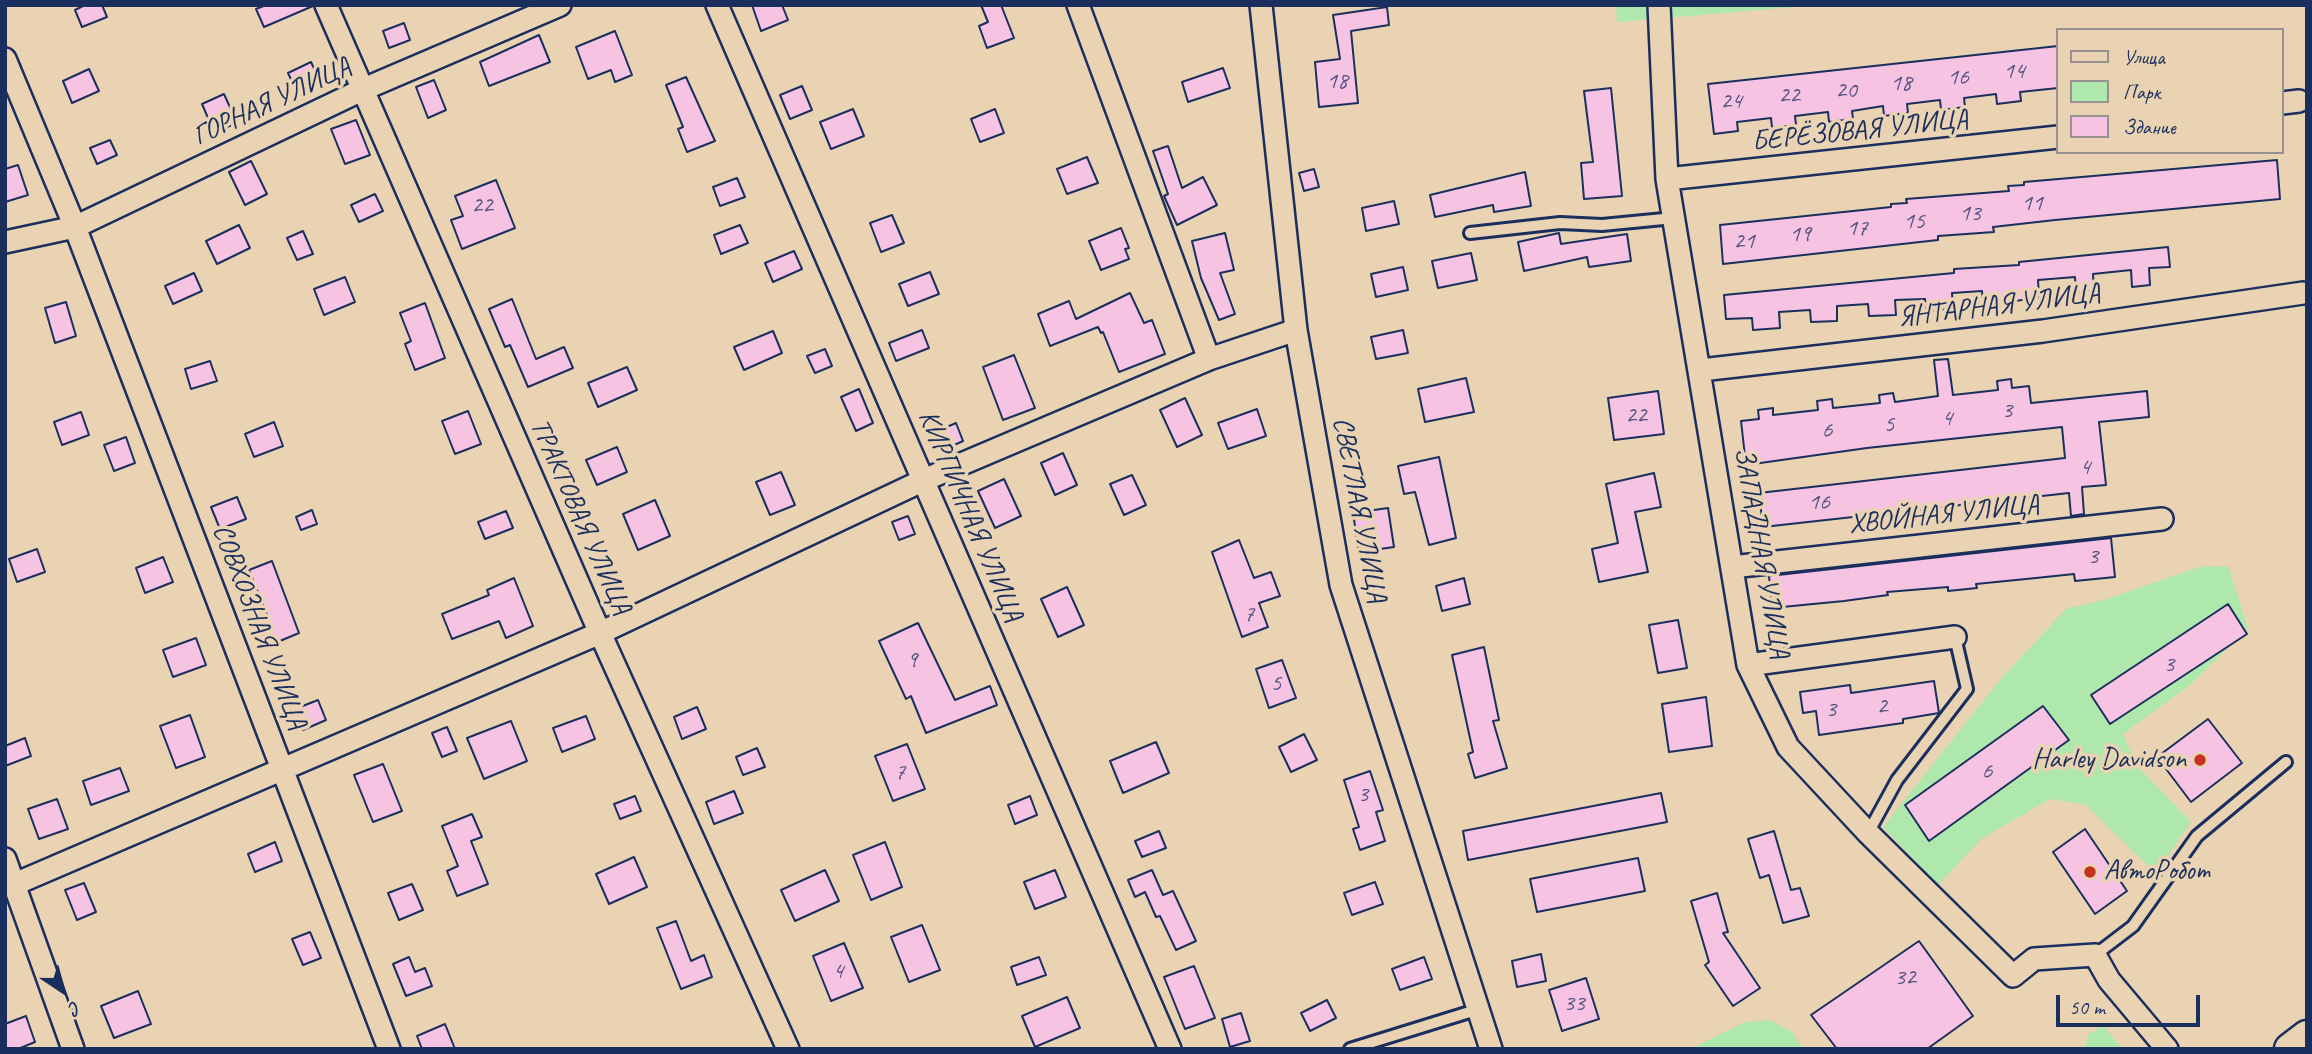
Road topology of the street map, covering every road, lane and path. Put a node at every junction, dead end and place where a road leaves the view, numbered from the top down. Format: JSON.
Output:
{"nodes":[{"id":1,"x":326,"y":5,"type":"edge"},
{"id":2,"x":560,"y":5,"type":"edge"},
{"id":3,"x":717,"y":5,"type":"edge"},
{"id":4,"x":1078,"y":5,"type":"edge"},
{"id":5,"x":1261,"y":5,"type":"edge"},
{"id":6,"x":1659,"y":5,"type":"edge"},
{"id":7,"x":5,"y":59,"type":"edge"},
{"id":8,"x":364,"y":89,"type":"junction"},
{"id":9,"x":2056,"y":137,"type":"edge"},
{"id":10,"x":1667,"y":179,"type":"junction"},
{"id":11,"x":1674,"y":218,"type":"junction"},
{"id":12,"x":75,"y":227,"type":"junction"},
{"id":13,"x":1470,"y":233,"type":"dead end"},
{"id":14,"x":5,"y":242,"type":"edge"},
{"id":15,"x":2303,"y":293,"type":"dead end"},
{"id":16,"x":1296,"y":330,"type":"junction"},
{"id":17,"x":1209,"y":359,"type":"junction"},
{"id":18,"x":1702,"y":369,"type":"junction"},
{"id":19,"x":924,"y":480,"type":"junction"},
{"id":20,"x":2162,"y":519,"type":"dead end"},
{"id":21,"x":1732,"y":567,"type":"junction"},
{"id":22,"x":600,"y":633,"type":"junction"},
{"id":23,"x":1955,"y":638,"type":"joint"},
{"id":24,"x":1748,"y":665,"type":"junction"},
{"id":25,"x":2286,"y":762,"type":"dead end"},
{"id":26,"x":282,"y":767,"type":"junction"},
{"id":27,"x":1868,"y":833,"type":"junction"},
{"id":28,"x":5,"y":859,"type":"edge"},
{"id":29,"x":10,"y":885,"type":"edge"},
{"id":30,"x":2095,"y":956,"type":"junction"},
{"id":31,"x":1476,"y":1010,"type":"junction"},
{"id":32,"x":2307,"y":1036,"type":"edge"},
{"id":33,"x":73,"y":1049,"type":"edge"},
{"id":34,"x":389,"y":1049,"type":"edge"},
{"id":35,"x":788,"y":1049,"type":"edge"},
{"id":36,"x":1170,"y":1049,"type":"edge"},
{"id":37,"x":1350,"y":1049,"type":"edge"},
{"id":38,"x":1491,"y":1049,"type":"edge"},
{"id":39,"x":2167,"y":1049,"type":"edge"},
{"id":40,"x":2290,"y":1049,"type":"edge"}],
"edges":[{"from":1,"to":8,"type":"street","name":"ТРАКТОВАЯ УЛИЦА"},
{"from":2,"to":8,"type":"street","name":"ГОРНАЯ УЛИЦА"},
{"from":3,"to":19,"type":"street","name":"КИРПИЧНАЯ УЛИЦА"},
{"from":4,"to":17,"type":"street"},
{"from":5,"to":16,"type":"street","name":"СВЕТЛАЯ УЛИЦА"},
{"from":6,"to":10,"type":"street","name":"ЗАПАДНАЯ УЛИЦА"},
{"from":7,"to":12,"type":"street","name":"СОВХОЗНАЯ УЛИЦА"},
{"from":8,"to":12,"type":"street","name":"ГОРНАЯ УЛИЦА"},
{"from":8,"to":22,"type":"street","name":"ТРАКТОВАЯ УЛИЦА"},
{"from":9,"to":10,"type":"street","name":"БЕРЁЗОВАЯ УЛИЦА"},
{"from":10,"to":11,"type":"street","name":"ЗАПАДНАЯ УЛИЦА"},
{"from":11,"to":13,"type":"lane"},
{"from":11,"to":18,"type":"street","name":"ЗАПАДНАЯ УЛИЦА"},
{"from":12,"to":14,"type":"street","name":"ГОРНАЯ УЛИЦА"},
{"from":12,"to":26,"type":"street","name":"СОВХОЗНАЯ УЛИЦА"},
{"from":15,"to":18,"type":"street","name":"ЯНТАРНАЯ УЛИЦА"},
{"from":16,"to":17,"type":"street"},
{"from":16,"to":31,"type":"street","name":"СВЕТЛАЯ УЛИЦА"},
{"from":17,"to":19,"type":"street"},
{"from":18,"to":21,"type":"street","name":"ЗАПАДНАЯ УЛИЦА"},
{"from":19,"to":22,"type":"street"},
{"from":19,"to":36,"type":"street","name":"КИРПИЧНАЯ УЛИЦА"},
{"from":20,"to":21,"type":"street","name":"ХВОЙНАЯ УЛИЦА"},
{"from":21,"to":24,"type":"street","name":"ЗАПАДНАЯ УЛИЦА"},
{"from":22,"to":26,"type":"street"},
{"from":22,"to":35,"type":"street","name":"ТРАКТОВАЯ УЛИЦА"},
{"from":23,"to":24,"type":"street"},
{"from":23,"to":27,"type":"lane"},
{"from":24,"to":27,"type":"street","name":"ЗАПАДНАЯ УЛИЦА"},
{"from":25,"to":30,"type":"lane"},
{"from":26,"to":29,"type":"street"},
{"from":26,"to":34,"type":"street","name":"СОВХОЗНАЯ УЛИЦА"},
{"from":27,"to":30,"type":"street","name":"ЗАПАДНАЯ УЛИЦА"},
{"from":28,"to":29,"type":"street"},
{"from":29,"to":33,"type":"street"},
{"from":30,"to":39,"type":"street"},
{"from":31,"to":37,"type":"lane"},
{"from":31,"to":38,"type":"street","name":"СВЕТЛАЯ УЛИЦА"},
{"from":32,"to":40,"type":"main road"}]}
